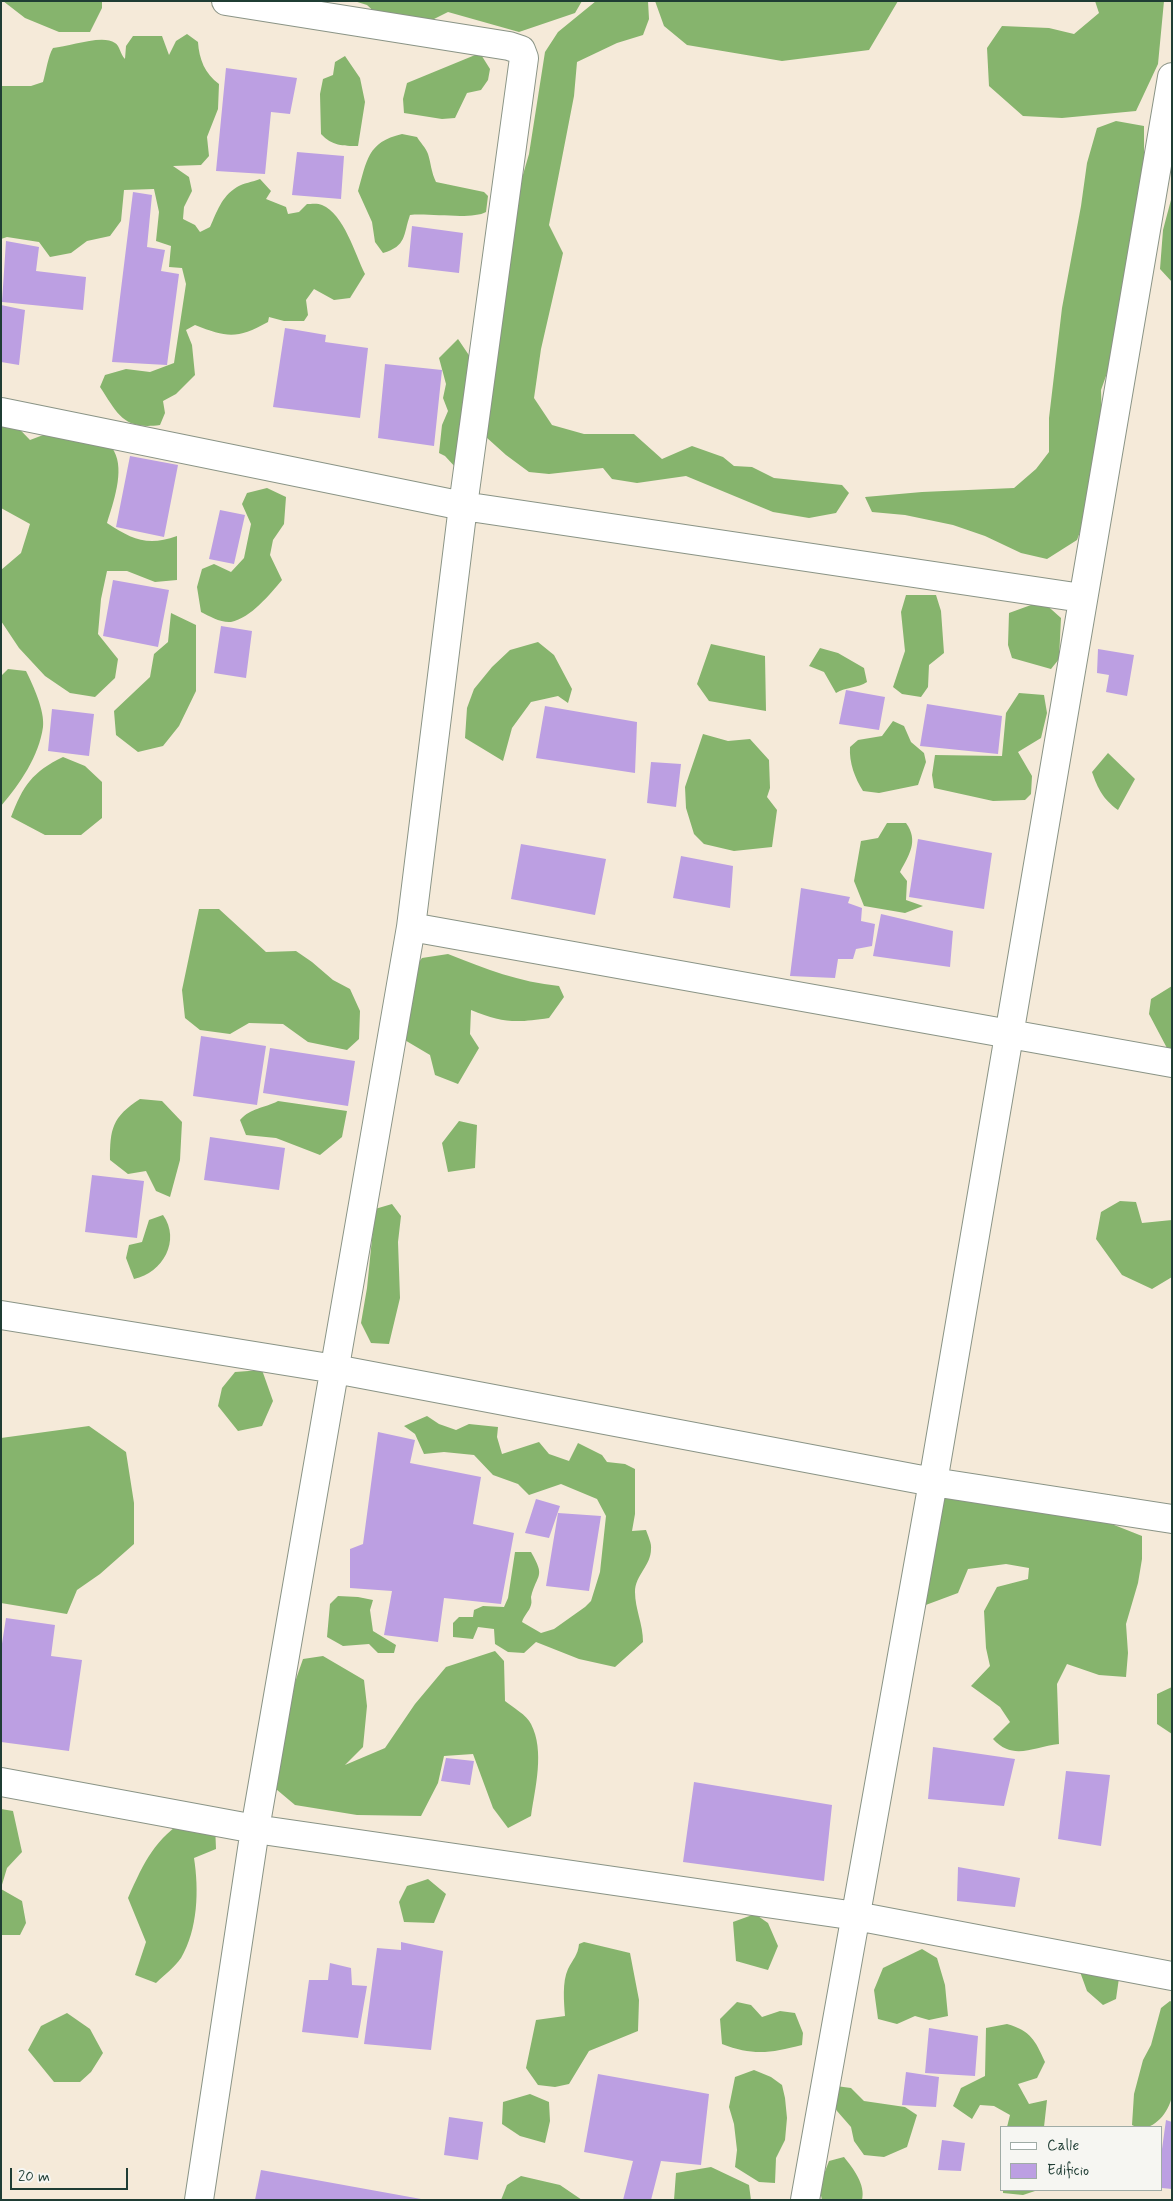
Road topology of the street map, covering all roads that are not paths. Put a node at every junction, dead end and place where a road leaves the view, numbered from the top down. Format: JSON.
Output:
{"nodes":[{"id":1,"x":226,"y":1,"type":"edge"},
{"id":2,"x":1172,"y":77,"type":"edge"},
{"id":3,"x":1165,"y":154,"type":"edge"},
{"id":4,"x":1,"y":412,"type":"edge"},
{"id":5,"x":463,"y":506,"type":"junction"},
{"id":6,"x":1082,"y":598,"type":"junction"},
{"id":7,"x":411,"y":927,"type":"junction"},
{"id":8,"x":1009,"y":1034,"type":"junction"},
{"id":9,"x":1172,"y":1063,"type":"edge"},
{"id":10,"x":1,"y":1315,"type":"edge"},
{"id":11,"x":335,"y":1369,"type":"junction"},
{"id":12,"x":933,"y":1482,"type":"junction"},
{"id":13,"x":1172,"y":1519,"type":"edge"},
{"id":14,"x":1,"y":1782,"type":"edge"},
{"id":15,"x":255,"y":1829,"type":"junction"},
{"id":16,"x":856,"y":1916,"type":"junction"},
{"id":17,"x":1172,"y":1976,"type":"edge"},
{"id":18,"x":199,"y":2200,"type":"edge"},
{"id":19,"x":804,"y":2200,"type":"edge"}],
"edges":[{"from":1,"to":5,"type":"street"},
{"from":2,"to":3,"type":"street"},
{"from":3,"to":6,"type":"street"},
{"from":4,"to":5,"type":"street"},
{"from":5,"to":6,"type":"street"},
{"from":5,"to":7,"type":"street"},
{"from":6,"to":8,"type":"street"},
{"from":7,"to":8,"type":"street"},
{"from":7,"to":11,"type":"street"},
{"from":8,"to":9,"type":"street"},
{"from":8,"to":12,"type":"street"},
{"from":10,"to":11,"type":"street"},
{"from":11,"to":12,"type":"street"},
{"from":11,"to":15,"type":"street"},
{"from":12,"to":13,"type":"street"},
{"from":12,"to":16,"type":"street"},
{"from":14,"to":15,"type":"street"},
{"from":15,"to":16,"type":"street"},
{"from":15,"to":18,"type":"street"},
{"from":16,"to":17,"type":"street"},
{"from":16,"to":19,"type":"street"}]}
